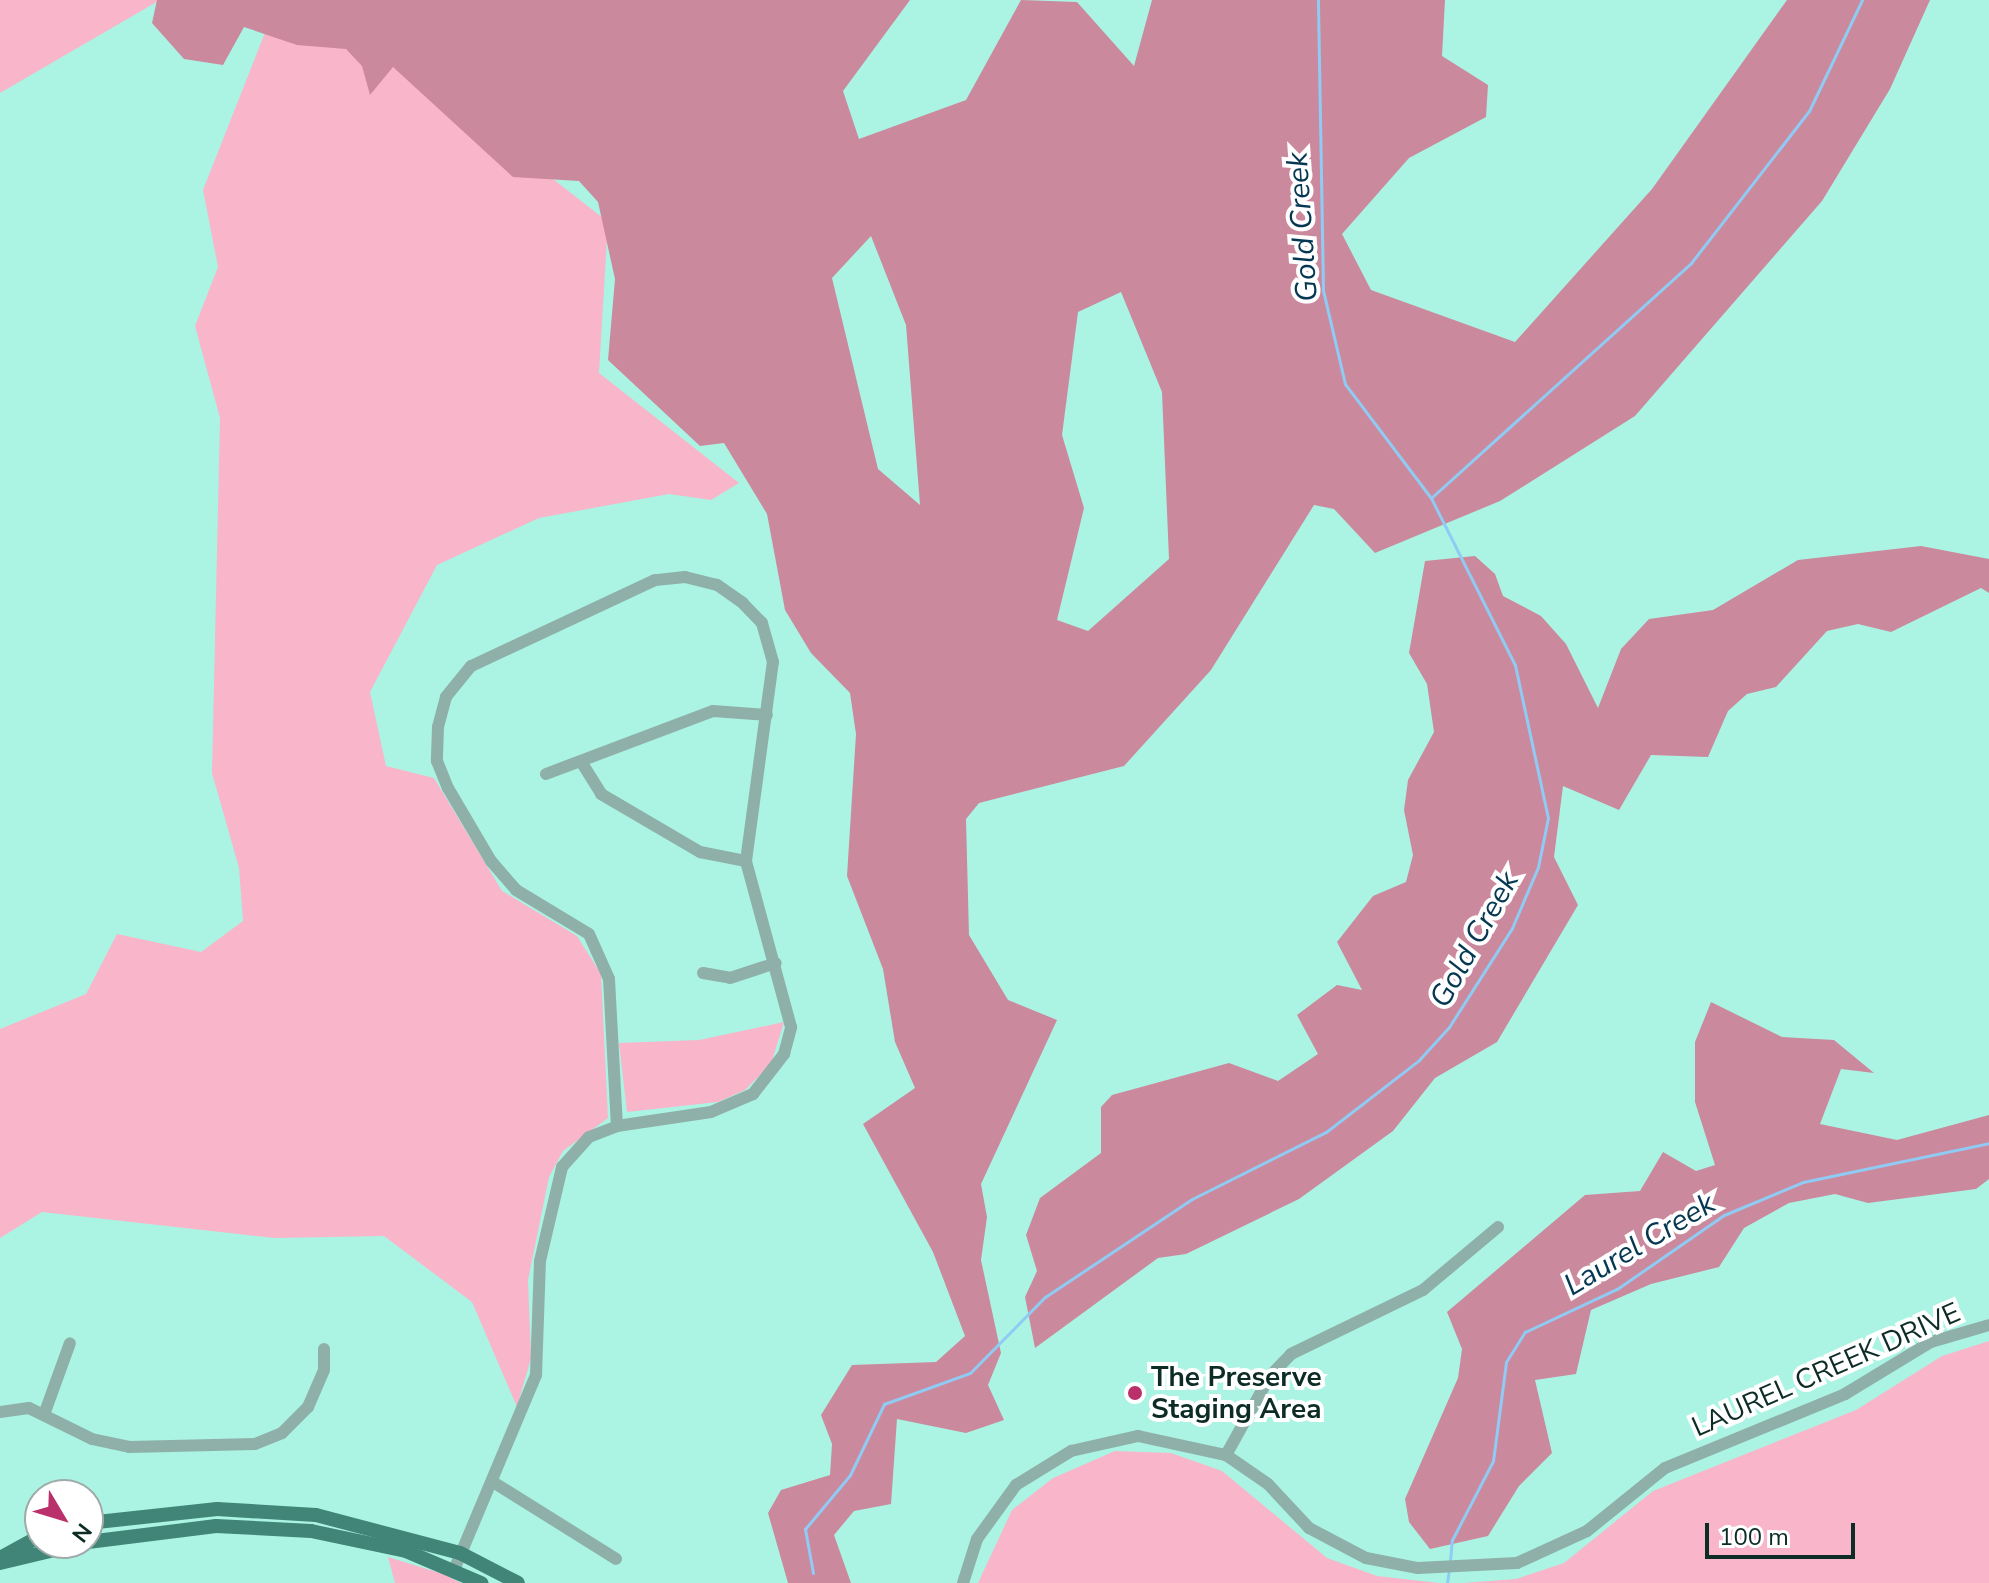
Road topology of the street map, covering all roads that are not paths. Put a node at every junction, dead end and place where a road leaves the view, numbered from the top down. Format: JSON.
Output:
{"nodes":[{"id":1,"x":767,"y":715,"type":"junction"},
{"id":2,"x":582,"y":763,"type":"junction"},
{"id":3,"x":546,"y":774,"type":"dead end"},
{"id":4,"x":746,"y":861,"type":"junction"},
{"id":5,"x":776,"y":963,"type":"junction"},
{"id":6,"x":703,"y":973,"type":"dead end"},
{"id":7,"x":617,"y":1126,"type":"junction"},
{"id":8,"x":1498,"y":1227,"type":"dead end"},
{"id":9,"x":1989,"y":1325,"type":"edge"},
{"id":10,"x":70,"y":1343,"type":"dead end"},
{"id":11,"x":324,"y":1349,"type":"dead end"},
{"id":12,"x":0,"y":1412,"type":"edge"},
{"id":13,"x":45,"y":1412,"type":"junction"},
{"id":14,"x":1226,"y":1455,"type":"junction"},
{"id":15,"x":493,"y":1482,"type":"junction"},
{"id":16,"x":104,"y":1521,"type":"edge"},
{"id":17,"x":104,"y":1539,"type":"edge"},
{"id":18,"x":24,"y":1546,"type":"edge"},
{"id":19,"x":460,"y":1553,"type":"junction"},
{"id":20,"x":24,"y":1555,"type":"edge"},
{"id":21,"x":616,"y":1559,"type":"dead end"},
{"id":22,"x":0,"y":1560,"type":"edge"},
{"id":23,"x":454,"y":1570,"type":"junction"},
{"id":24,"x":481,"y":1583,"type":"edge"},
{"id":25,"x":518,"y":1583,"type":"edge"},
{"id":26,"x":963,"y":1583,"type":"edge"}],
"edges":[{"from":1,"to":2,"type":"street"},
{"from":1,"to":4,"type":"street"},
{"from":1,"to":7,"type":"street"},
{"from":2,"to":3,"type":"street"},
{"from":2,"to":4,"type":"street"},
{"from":4,"to":5,"type":"street"},
{"from":5,"to":6,"type":"street"},
{"from":5,"to":7,"type":"street"},
{"from":7,"to":15,"type":"street"},
{"from":8,"to":14,"type":"street"},
{"from":9,"to":14,"type":"street","name":"LAUREL CREEK DRIVE"},
{"from":10,"to":13,"type":"street"},
{"from":11,"to":13,"type":"street"},
{"from":12,"to":13,"type":"street"},
{"from":14,"to":26,"type":"street","name":"LAUREL CREEK DRIVE"},
{"from":15,"to":19,"type":"street"},
{"from":15,"to":21,"type":"street"},
{"from":16,"to":19,"type":"main road"},
{"from":17,"to":23,"type":"main road"},
{"from":18,"to":22,"type":"main road"},
{"from":19,"to":23,"type":"street"},
{"from":19,"to":25,"type":"main road"},
{"from":20,"to":22,"type":"main road"},
{"from":23,"to":24,"type":"main road"}]}
